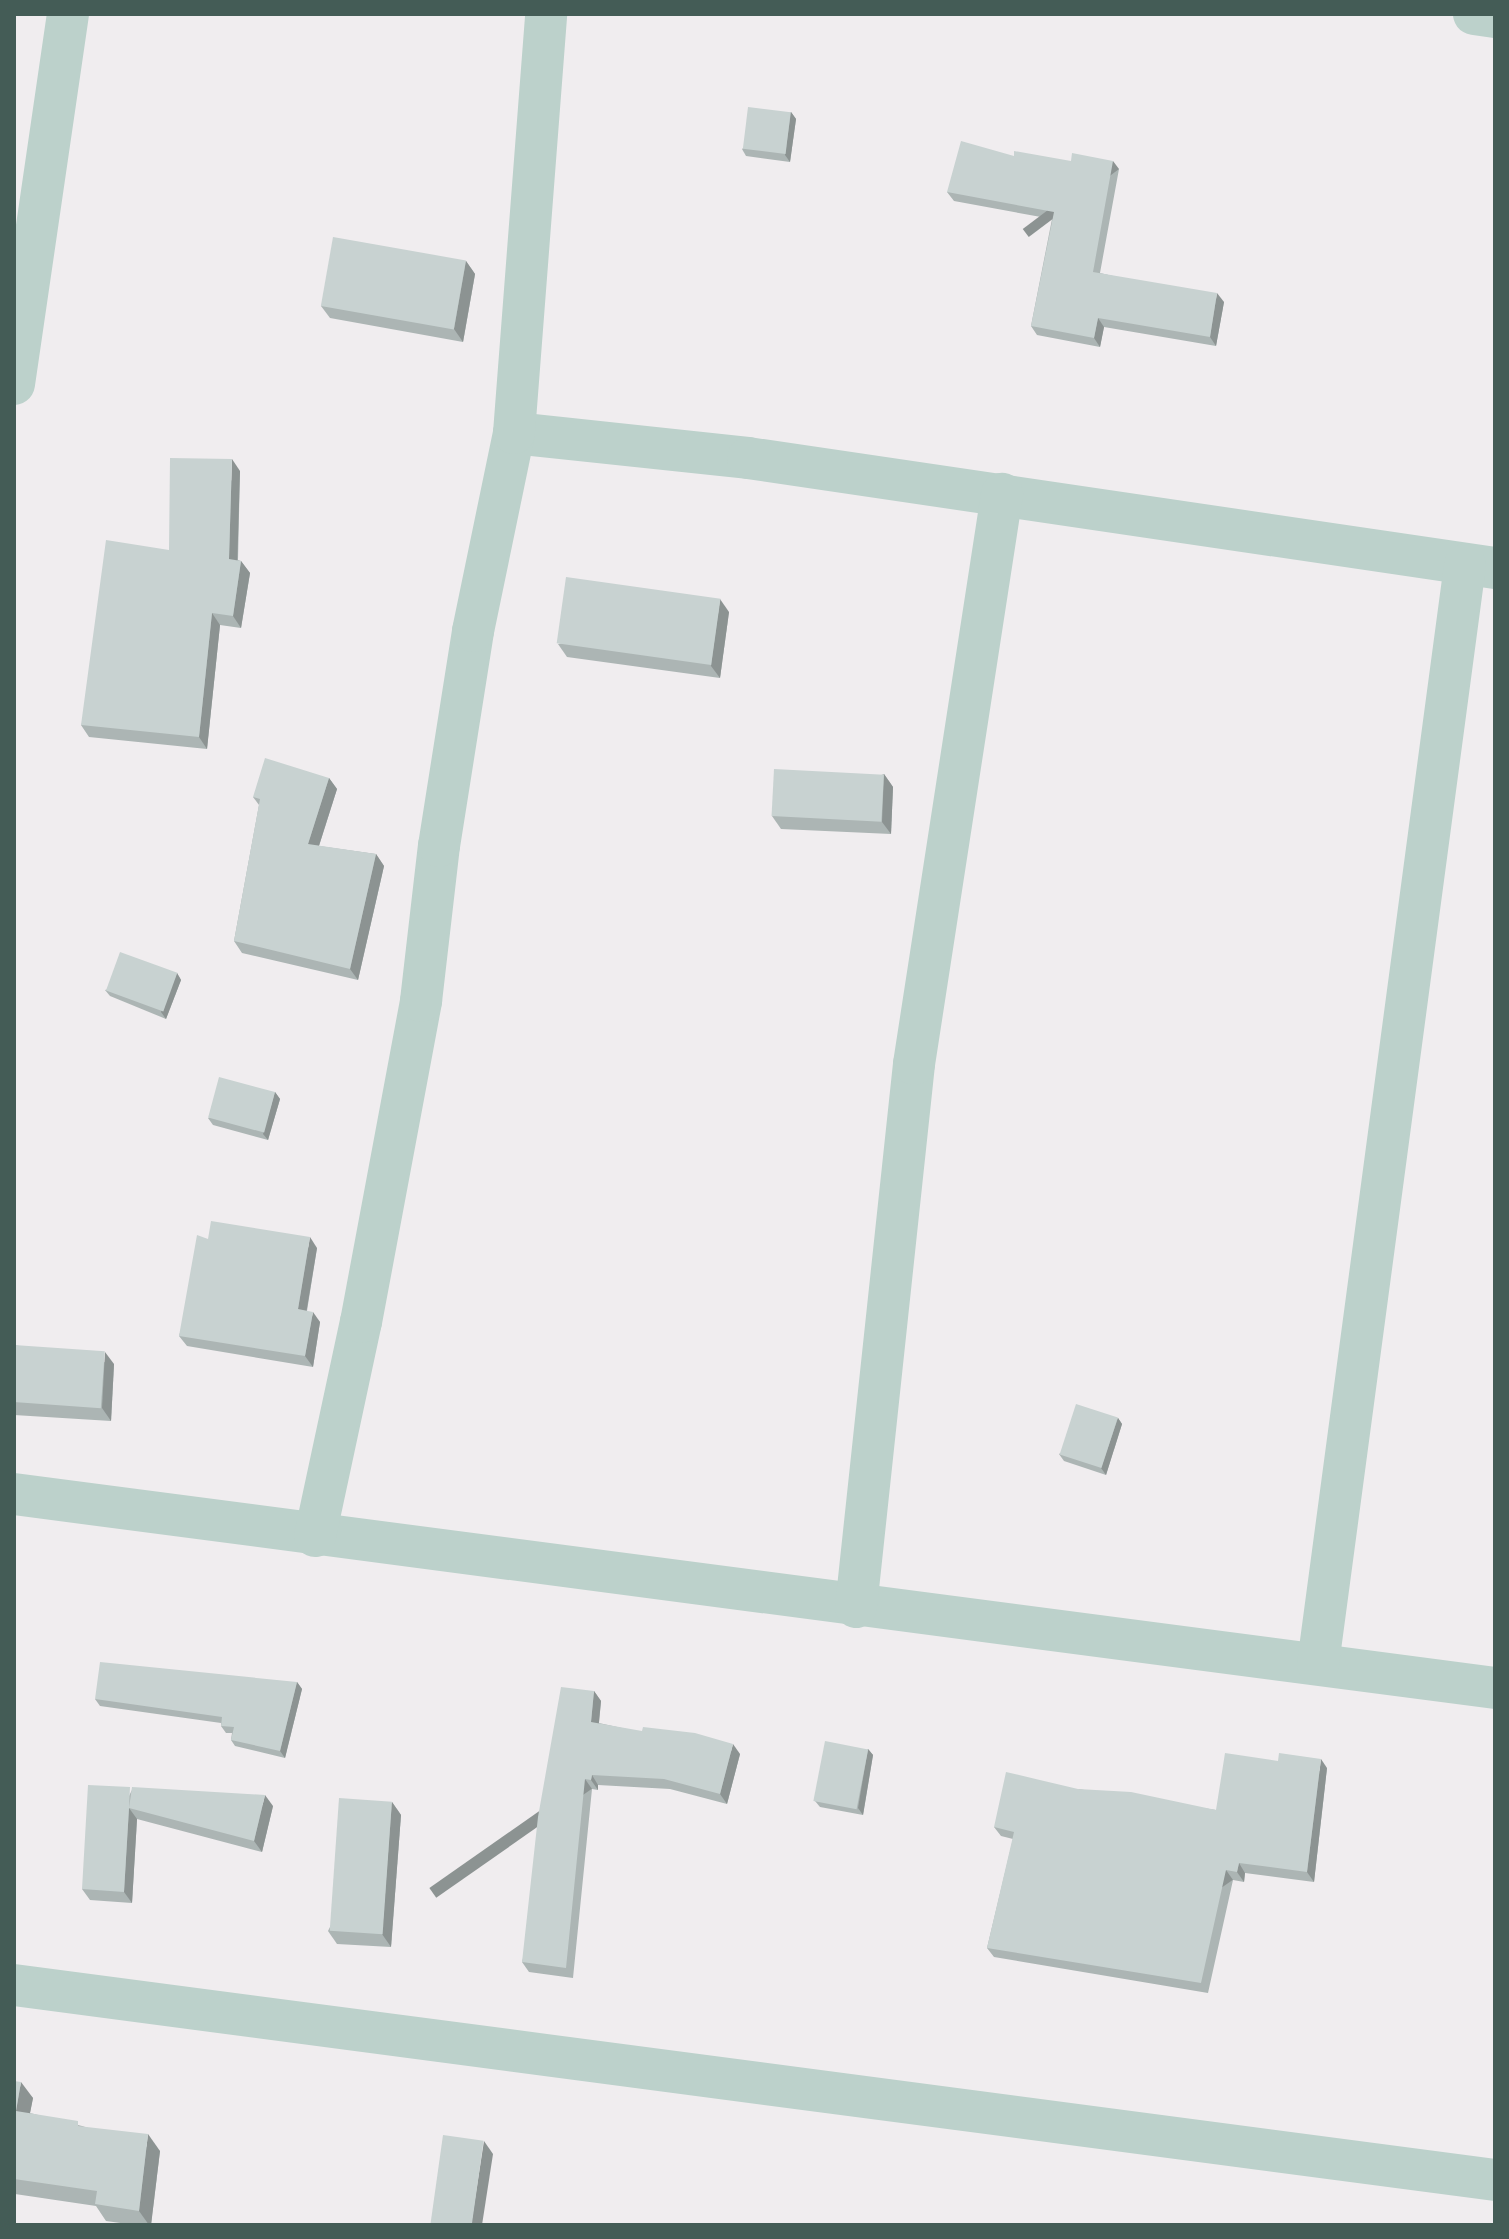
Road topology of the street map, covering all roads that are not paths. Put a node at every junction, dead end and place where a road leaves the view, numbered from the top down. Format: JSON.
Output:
{"nodes":[{"id":1,"x":68,"y":14,"type":"edge"},
{"id":2,"x":546,"y":14,"type":"edge"},
{"id":3,"x":1474,"y":14,"type":"edge"},
{"id":4,"x":1495,"y":17,"type":"edge"},
{"id":5,"x":14,"y":384,"type":"edge"},
{"id":6,"x":514,"y":433,"type":"junction"},
{"id":7,"x":1002,"y":494,"type":"junction"},
{"id":8,"x":1480,"y":567,"type":"edge"},
{"id":9,"x":14,"y":1494,"type":"edge"},
{"id":10,"x":315,"y":1536,"type":"junction"},
{"id":11,"x":856,"y":1607,"type":"junction"},
{"id":12,"x":1318,"y":1664,"type":"junction"},
{"id":13,"x":1495,"y":1688,"type":"edge"},
{"id":14,"x":14,"y":1985,"type":"edge"},
{"id":15,"x":1495,"y":2180,"type":"edge"}],
"edges":[{"from":1,"to":5,"type":"street"},
{"from":2,"to":6,"type":"street"},
{"from":3,"to":4,"type":"street"},
{"from":6,"to":7,"type":"street"},
{"from":6,"to":10,"type":"street"},
{"from":7,"to":8,"type":"street"},
{"from":7,"to":11,"type":"street"},
{"from":8,"to":12,"type":"street"},
{"from":9,"to":10,"type":"street"},
{"from":10,"to":11,"type":"street"},
{"from":11,"to":12,"type":"street"},
{"from":12,"to":13,"type":"street"},
{"from":14,"to":15,"type":"street"}]}
